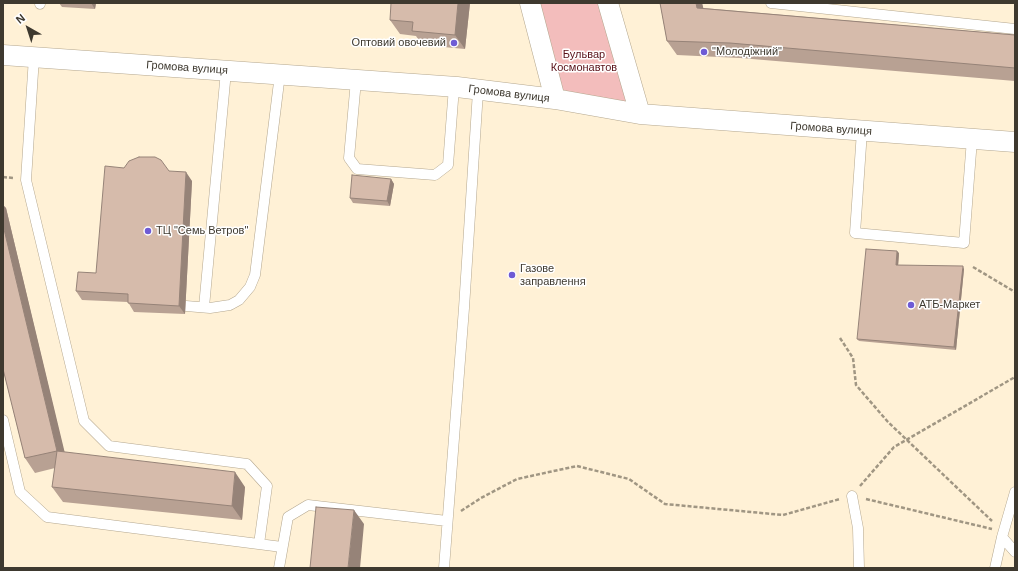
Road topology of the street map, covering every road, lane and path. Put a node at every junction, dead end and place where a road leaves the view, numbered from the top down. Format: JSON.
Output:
{"nodes":[{"id":1,"x":530,"y":3,"type":"edge"},
{"id":2,"x":608,"y":3,"type":"edge"},
{"id":3,"x":771,"y":3,"type":"edge"},
{"id":4,"x":1015,"y":29,"type":"edge"},
{"id":5,"x":3,"y":55,"type":"edge"},
{"id":6,"x":34,"y":58,"type":"junction"},
{"id":7,"x":226,"y":71,"type":"junction"},
{"id":8,"x":280,"y":74,"type":"junction"},
{"id":9,"x":356,"y":80,"type":"junction"},
{"id":10,"x":454,"y":87,"type":"junction"},
{"id":11,"x":478,"y":91,"type":"junction"},
{"id":12,"x":554,"y":99,"type":"junction"},
{"id":13,"x":640,"y":114,"type":"junction"},
{"id":14,"x":862,"y":131,"type":"junction"},
{"id":15,"x":972,"y":139,"type":"junction"},
{"id":16,"x":1015,"y":142,"type":"edge"},
{"id":17,"x":973,"y":268,"type":"dead end"},
{"id":18,"x":1015,"y":292,"type":"edge"},
{"id":19,"x":186,"y":306,"type":"dead end"},
{"id":20,"x":204,"y":307,"type":"junction"},
{"id":21,"x":840,"y":338,"type":"dead end"},
{"id":22,"x":1015,"y":377,"type":"edge"},
{"id":23,"x":3,"y":420,"type":"edge"},
{"id":24,"x":5,"y":434,"type":"edge"},
{"id":25,"x":907,"y":440,"type":"junction"},
{"id":26,"x":1015,"y":492,"type":"edge"},
{"id":27,"x":852,"y":496,"type":"junction"},
{"id":28,"x":447,"y":521,"type":"junction"},
{"id":29,"x":1003,"y":535,"type":"junction"},
{"id":30,"x":259,"y":544,"type":"junction"},
{"id":31,"x":282,"y":547,"type":"junction"},
{"id":32,"x":1015,"y":552,"type":"edge"},
{"id":33,"x":279,"y":568,"type":"edge"},
{"id":34,"x":444,"y":568,"type":"edge"},
{"id":35,"x":859,"y":568,"type":"edge"},
{"id":36,"x":995,"y":568,"type":"edge"}],
"edges":[{"from":1,"to":12,"type":"street"},
{"from":2,"to":13,"type":"street"},
{"from":3,"to":4,"type":"lane"},
{"from":5,"to":6,"type":"street","name":"Громова вулиця"},
{"from":6,"to":7,"type":"street","name":"Громова вулиця"},
{"from":6,"to":30,"type":"lane"},
{"from":7,"to":8,"type":"street","name":"Громова вулиця"},
{"from":7,"to":20,"type":"lane"},
{"from":8,"to":9,"type":"street","name":"Громова вулиця"},
{"from":8,"to":20,"type":"lane"},
{"from":9,"to":10,"type":"street","name":"Громова вулиця"},
{"from":9,"to":10,"type":"lane"},
{"from":10,"to":11,"type":"street","name":"Громова вулиця"},
{"from":11,"to":12,"type":"street","name":"Громова вулиця"},
{"from":11,"to":28,"type":"lane"},
{"from":12,"to":13,"type":"street","name":"Громова вулиця"},
{"from":13,"to":14,"type":"street","name":"Громова вулиця"},
{"from":14,"to":15,"type":"street","name":"Громова вулиця"},
{"from":14,"to":15,"type":"lane"},
{"from":15,"to":16,"type":"street","name":"Громова вулиця"},
{"from":17,"to":18,"type":"path"},
{"from":19,"to":20,"type":"lane"},
{"from":21,"to":25,"type":"path"},
{"from":22,"to":25,"type":"path"},
{"from":23,"to":24,"type":"lane"},
{"from":24,"to":30,"type":"lane"},
{"from":25,"to":27,"type":"path"},
{"from":25,"to":29,"type":"path"},
{"from":26,"to":29,"type":"lane"},
{"from":27,"to":28,"type":"path"},
{"from":27,"to":29,"type":"path"},
{"from":27,"to":35,"type":"lane"},
{"from":28,"to":31,"type":"lane"},
{"from":28,"to":34,"type":"lane"},
{"from":29,"to":32,"type":"lane"},
{"from":29,"to":36,"type":"lane"},
{"from":30,"to":31,"type":"lane"},
{"from":31,"to":33,"type":"lane"}]}
